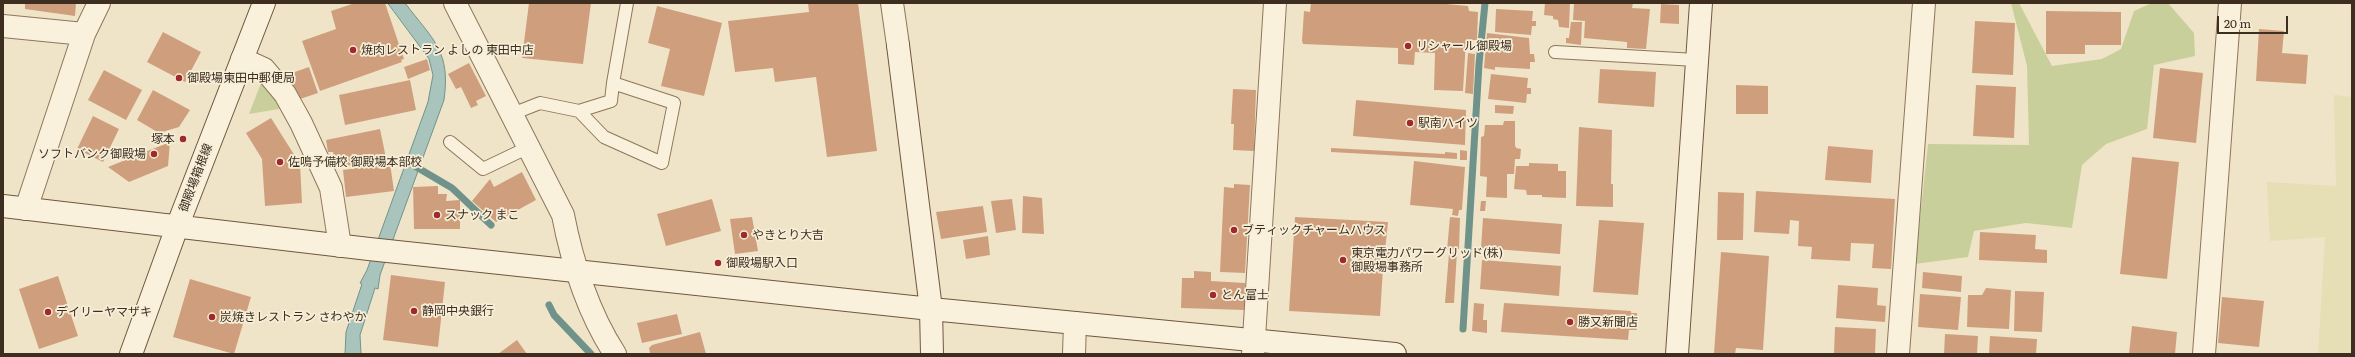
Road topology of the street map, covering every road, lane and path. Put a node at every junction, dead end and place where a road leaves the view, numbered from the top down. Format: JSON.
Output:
{"nodes":[{"id":1,"x":98,"y":3,"type":"edge"},
{"id":2,"x":264,"y":3,"type":"edge"},
{"id":3,"x":455,"y":3,"type":"edge"},
{"id":4,"x":627,"y":3,"type":"edge"},
{"id":5,"x":892,"y":3,"type":"edge"},
{"id":6,"x":1275,"y":3,"type":"edge"},
{"id":7,"x":1701,"y":3,"type":"edge"},
{"id":8,"x":1924,"y":3,"type":"edge"},
{"id":9,"x":2230,"y":3,"type":"edge"},
{"id":10,"x":3,"y":26,"type":"edge"},
{"id":11,"x":84,"y":34,"type":"junction"},
{"id":12,"x":1554,"y":52,"type":"dead end"},
{"id":13,"x":242,"y":59,"type":"junction"},
{"id":14,"x":1696,"y":60,"type":"junction"},
{"id":15,"x":613,"y":83,"type":"junction"},
{"id":16,"x":579,"y":111,"type":"junction"},
{"id":17,"x":512,"y":114,"type":"junction"},
{"id":18,"x":450,"y":142,"type":"dead end"},
{"id":19,"x":529,"y":147,"type":"junction"},
{"id":20,"x":3,"y":206,"type":"edge"},
{"id":21,"x":26,"y":209,"type":"junction"},
{"id":22,"x":177,"y":227,"type":"junction"},
{"id":23,"x":340,"y":246,"type":"junction"},
{"id":24,"x":579,"y":271,"type":"junction"},
{"id":25,"x":931,"y":308,"type":"junction"},
{"id":26,"x":1075,"y":323,"type":"junction"},
{"id":27,"x":1254,"y":347,"type":"edge"},
{"id":28,"x":131,"y":354,"type":"edge"},
{"id":29,"x":615,"y":354,"type":"edge"},
{"id":30,"x":932,"y":354,"type":"edge"},
{"id":31,"x":1074,"y":354,"type":"edge"},
{"id":32,"x":1395,"y":354,"type":"edge"},
{"id":33,"x":1677,"y":354,"type":"edge"},
{"id":34,"x":1898,"y":354,"type":"edge"},
{"id":35,"x":2204,"y":354,"type":"edge"}],
"edges":[{"from":1,"to":11,"type":"street"},
{"from":2,"to":13,"type":"street","name":"御殿場箱根線"},
{"from":3,"to":17,"type":"street"},
{"from":4,"to":15,"type":"lane"},
{"from":5,"to":25,"type":"street"},
{"from":6,"to":27,"type":"street"},
{"from":7,"to":14,"type":"street"},
{"from":8,"to":34,"type":"street"},
{"from":9,"to":35,"type":"street"},
{"from":10,"to":11,"type":"street"},
{"from":11,"to":21,"type":"street"},
{"from":12,"to":14,"type":"lane"},
{"from":13,"to":22,"type":"street","name":"御殿場箱根線"},
{"from":13,"to":23,"type":"street"},
{"from":14,"to":33,"type":"street"},
{"from":15,"to":16,"type":"lane"},
{"from":15,"to":16,"type":"lane"},
{"from":16,"to":17,"type":"lane"},
{"from":17,"to":19,"type":"street"},
{"from":18,"to":19,"type":"lane"},
{"from":19,"to":24,"type":"street"},
{"from":20,"to":21,"type":"street"},
{"from":21,"to":22,"type":"street"},
{"from":22,"to":23,"type":"street"},
{"from":22,"to":28,"type":"street","name":"御殿場箱根線"},
{"from":23,"to":24,"type":"street"},
{"from":24,"to":25,"type":"street"},
{"from":24,"to":29,"type":"street"},
{"from":25,"to":26,"type":"street"},
{"from":25,"to":30,"type":"street"},
{"from":26,"to":27,"type":"street"},
{"from":26,"to":31,"type":"street"},
{"from":27,"to":32,"type":"street"}]}
